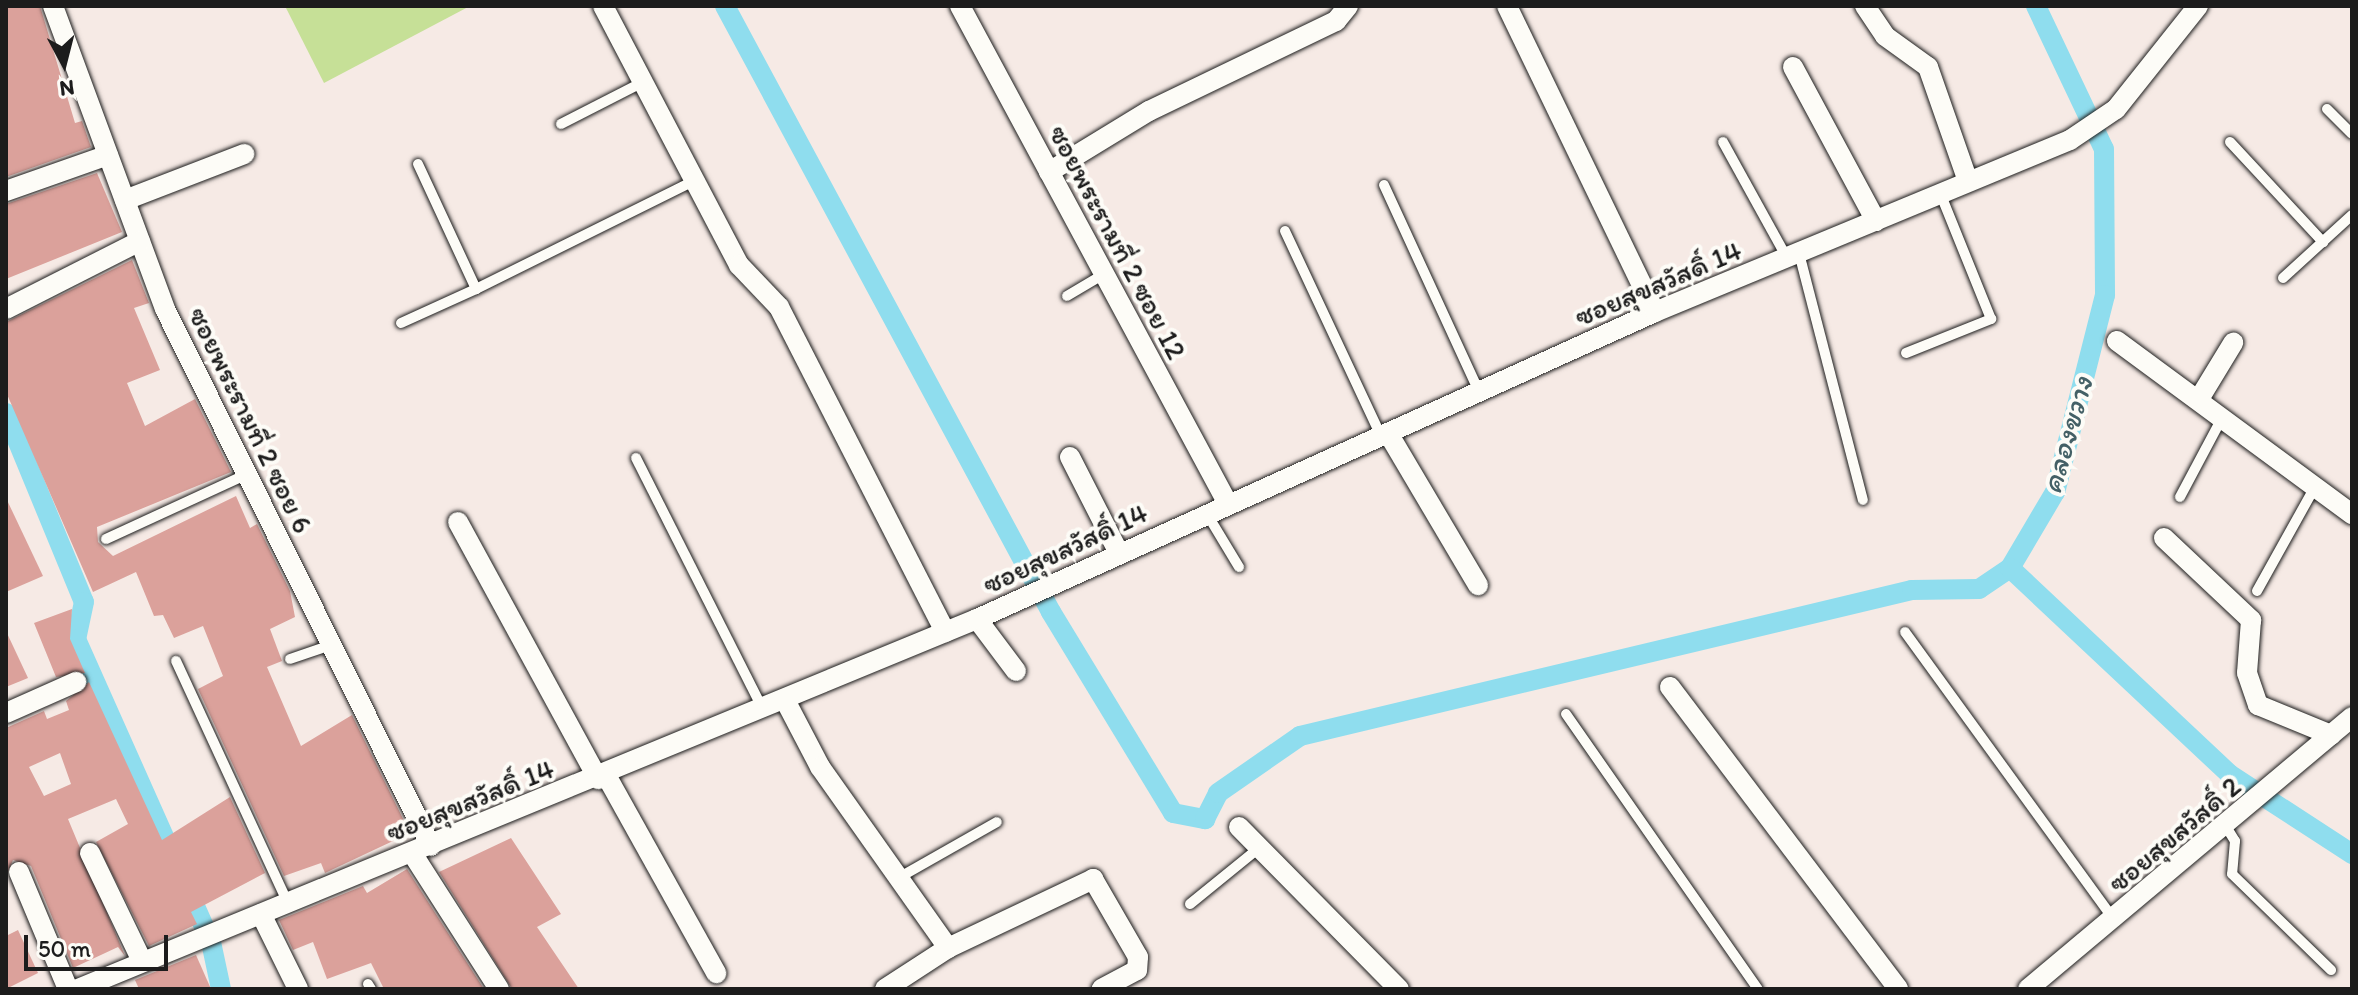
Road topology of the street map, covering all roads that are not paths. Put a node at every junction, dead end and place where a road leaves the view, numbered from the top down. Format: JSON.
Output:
{"nodes":[{"id":1,"x":53,"y":6,"type":"edge"},
{"id":2,"x":603,"y":6,"type":"edge"},
{"id":3,"x":960,"y":6,"type":"edge"},
{"id":4,"x":1348,"y":6,"type":"edge"},
{"id":5,"x":1507,"y":6,"type":"edge"},
{"id":6,"x":1865,"y":6,"type":"edge"},
{"id":7,"x":2198,"y":6,"type":"edge"},
{"id":8,"x":1793,"y":67,"type":"dead end"},
{"id":9,"x":641,"y":83,"type":"junction"},
{"id":10,"x":2327,"y":109,"type":"dead end"},
{"id":11,"x":561,"y":124,"type":"dead end"},
{"id":12,"x":2352,"y":134,"type":"edge"},
{"id":13,"x":1723,"y":142,"type":"dead end"},
{"id":14,"x":2230,"y":142,"type":"dead end"},
{"id":15,"x":244,"y":154,"type":"dead end"},
{"id":16,"x":108,"y":155,"type":"junction"},
{"id":17,"x":418,"y":164,"type":"dead end"},
{"id":18,"x":1049,"y":172,"type":"junction"},
{"id":19,"x":694,"y":181,"type":"junction"},
{"id":20,"x":1968,"y":181,"type":"junction"},
{"id":21,"x":1384,"y":185,"type":"dead end"},
{"id":22,"x":6,"y":191,"type":"edge"},
{"id":23,"x":1940,"y":193,"type":"junction"},
{"id":24,"x":125,"y":200,"type":"junction"},
{"id":25,"x":2352,"y":215,"type":"edge"},
{"id":26,"x":1876,"y":221,"type":"junction"},
{"id":27,"x":1285,"y":231,"type":"dead end"},
{"id":28,"x":140,"y":241,"type":"junction"},
{"id":29,"x":2323,"y":242,"type":"junction"},
{"id":30,"x":1793,"y":255,"type":"junction"},
{"id":31,"x":1104,"y":274,"type":"junction"},
{"id":32,"x":2283,"y":278,"type":"dead end"},
{"id":33,"x":476,"y":289,"type":"junction"},
{"id":34,"x":1067,"y":296,"type":"dead end"},
{"id":35,"x":6,"y":309,"type":"edge"},
{"id":36,"x":1655,"y":312,"type":"junction"},
{"id":37,"x":401,"y":323,"type":"dead end"},
{"id":38,"x":2117,"y":341,"type":"dead end"},
{"id":39,"x":2233,"y":343,"type":"dead end"},
{"id":40,"x":1906,"y":353,"type":"dead end"},
{"id":41,"x":1479,"y":392,"type":"junction"},
{"id":42,"x":2199,"y":399,"type":"junction"},
{"id":43,"x":2223,"y":417,"type":"junction"},
{"id":44,"x":1384,"y":434,"type":"junction"},
{"id":45,"x":1070,"y":457,"type":"dead end"},
{"id":46,"x":636,"y":458,"type":"dead end"},
{"id":47,"x":247,"y":474,"type":"junction"},
{"id":48,"x":2316,"y":485,"type":"junction"},
{"id":49,"x":2180,"y":497,"type":"dead end"},
{"id":50,"x":1863,"y":500,"type":"dead end"},
{"id":51,"x":1228,"y":504,"type":"junction"},
{"id":52,"x":1207,"y":514,"type":"junction"},
{"id":53,"x":2352,"y":514,"type":"edge"},
{"id":54,"x":458,"y":522,"type":"dead end"},
{"id":55,"x":2164,"y":538,"type":"dead end"},
{"id":56,"x":106,"y":539,"type":"dead end"},
{"id":57,"x":1119,"y":553,"type":"junction"},
{"id":58,"x":1239,"y":567,"type":"dead end"},
{"id":59,"x":1478,"y":585,"type":"dead end"},
{"id":60,"x":2257,"y":591,"type":"dead end"},
{"id":61,"x":977,"y":619,"type":"junction"},
{"id":62,"x":945,"y":632,"type":"junction"},
{"id":63,"x":1905,"y":632,"type":"dead end"},
{"id":64,"x":331,"y":645,"type":"junction"},
{"id":65,"x":290,"y":659,"type":"dead end"},
{"id":66,"x":176,"y":661,"type":"dead end"},
{"id":67,"x":1016,"y":671,"type":"dead end"},
{"id":68,"x":76,"y":682,"type":"dead end"},
{"id":69,"x":1670,"y":687,"type":"dead end"},
{"id":70,"x":785,"y":700,"type":"junction"},
{"id":71,"x":763,"y":709,"type":"junction"},
{"id":72,"x":6,"y":713,"type":"edge"},
{"id":73,"x":1566,"y":714,"type":"dead end"},
{"id":74,"x":2352,"y":717,"type":"edge"},
{"id":75,"x":2331,"y":735,"type":"junction"},
{"id":76,"x":602,"y":777,"type":"junction"},
{"id":77,"x":997,"y":822,"type":"dead end"},
{"id":78,"x":2225,"y":825,"type":"junction"},
{"id":79,"x":1239,"y":827,"type":"dead end"},
{"id":80,"x":1259,"y":848,"type":"junction"},
{"id":81,"x":422,"y":850,"type":"junction"},
{"id":82,"x":90,"y":853,"type":"dead end"},
{"id":83,"x":19,"y":872,"type":"dead end"},
{"id":84,"x":902,"y":876,"type":"junction"},
{"id":85,"x":288,"y":903,"type":"junction"},
{"id":86,"x":1190,"y":904,"type":"dead end"},
{"id":87,"x":261,"y":914,"type":"junction"},
{"id":88,"x":2115,"y":920,"type":"junction"},
{"id":89,"x":948,"y":948,"type":"junction"},
{"id":90,"x":142,"y":961,"type":"junction"},
{"id":91,"x":2331,"y":970,"type":"dead end"},
{"id":92,"x":716,"y":973,"type":"dead end"},
{"id":93,"x":79,"y":988,"type":"edge"},
{"id":94,"x":298,"y":989,"type":"edge"},
{"id":95,"x":499,"y":989,"type":"edge"},
{"id":96,"x":885,"y":989,"type":"edge"},
{"id":97,"x":1102,"y":989,"type":"edge"},
{"id":98,"x":1399,"y":989,"type":"edge"},
{"id":99,"x":1758,"y":989,"type":"edge"},
{"id":100,"x":1898,"y":989,"type":"edge"},
{"id":101,"x":2028,"y":989,"type":"edge"}],
"edges":[{"from":1,"to":16,"type":"street","name":"ซอยพระรามที่ 2 ซอย 6"},
{"from":2,"to":9,"type":"street"},
{"from":3,"to":18,"type":"street","name":"ซอยพระรามที่ 2 ซอย 12"},
{"from":4,"to":18,"type":"street"},
{"from":5,"to":36,"type":"street"},
{"from":6,"to":20,"type":"street"},
{"from":7,"to":20,"type":"street","name":"ซอยสุขสวัสดิ์ 14"},
{"from":8,"to":26,"type":"street"},
{"from":9,"to":11,"type":"lane"},
{"from":9,"to":19,"type":"street"},
{"from":10,"to":12,"type":"lane"},
{"from":13,"to":30,"type":"lane"},
{"from":14,"to":29,"type":"lane"},
{"from":15,"to":24,"type":"street"},
{"from":16,"to":22,"type":"street"},
{"from":16,"to":24,"type":"street","name":"ซอยพระรามที่ 2 ซอย 6"},
{"from":17,"to":33,"type":"lane"},
{"from":18,"to":31,"type":"street","name":"ซอยพระรามที่ 2 ซอย 12"},
{"from":19,"to":33,"type":"lane"},
{"from":19,"to":62,"type":"street"},
{"from":20,"to":23,"type":"street","name":"ซอยสุขสวัสดิ์ 14"},
{"from":21,"to":41,"type":"lane"},
{"from":23,"to":26,"type":"street","name":"ซอยสุขสวัสดิ์ 14"},
{"from":23,"to":40,"type":"lane"},
{"from":24,"to":28,"type":"street","name":"ซอยพระรามที่ 2 ซอย 6"},
{"from":25,"to":29,"type":"lane"},
{"from":26,"to":30,"type":"street","name":"ซอยสุขสวัสดิ์ 14"},
{"from":27,"to":44,"type":"lane"},
{"from":28,"to":35,"type":"street"},
{"from":28,"to":47,"type":"street","name":"ซอยพระรามที่ 2 ซอย 6"},
{"from":29,"to":32,"type":"lane"},
{"from":30,"to":36,"type":"street","name":"ซอยสุขสวัสดิ์ 14"},
{"from":30,"to":50,"type":"lane"},
{"from":31,"to":34,"type":"lane"},
{"from":31,"to":51,"type":"street","name":"ซอยพระรามที่ 2 ซอย 12"},
{"from":33,"to":37,"type":"lane"},
{"from":36,"to":41,"type":"street","name":"ซอยสุขสวัสดิ์ 14"},
{"from":38,"to":42,"type":"street"},
{"from":39,"to":42,"type":"street"},
{"from":41,"to":44,"type":"street","name":"ซอยสุขสวัสดิ์ 14"},
{"from":42,"to":43,"type":"street"},
{"from":43,"to":48,"type":"street"},
{"from":43,"to":49,"type":"lane"},
{"from":44,"to":51,"type":"street","name":"ซอยสุขสวัสดิ์ 14"},
{"from":44,"to":59,"type":"street"},
{"from":45,"to":57,"type":"street"},
{"from":46,"to":71,"type":"lane"},
{"from":47,"to":56,"type":"lane"},
{"from":47,"to":64,"type":"street","name":"ซอยพระรามที่ 2 ซอย 6"},
{"from":48,"to":53,"type":"street"},
{"from":48,"to":60,"type":"lane"},
{"from":51,"to":52,"type":"street","name":"ซอยสุขสวัสดิ์ 14"},
{"from":52,"to":57,"type":"street","name":"ซอยสุขสวัสดิ์ 14"},
{"from":52,"to":58,"type":"lane"},
{"from":54,"to":76,"type":"street"},
{"from":55,"to":75,"type":"street"},
{"from":57,"to":61,"type":"street","name":"ซอยสุขสวัสดิ์ 14"},
{"from":61,"to":62,"type":"street","name":"ซอยสุขสวัสดิ์ 14"},
{"from":61,"to":67,"type":"street"},
{"from":62,"to":70,"type":"street","name":"ซอยสุขสวัสดิ์ 14"},
{"from":63,"to":88,"type":"lane"},
{"from":64,"to":65,"type":"lane"},
{"from":64,"to":81,"type":"street","name":"ซอยพระรามที่ 2 ซอย 6"},
{"from":66,"to":85,"type":"lane"},
{"from":68,"to":72,"type":"street"},
{"from":69,"to":100,"type":"street"},
{"from":70,"to":71,"type":"street","name":"ซอยสุขสวัสดิ์ 14"},
{"from":70,"to":84,"type":"street"},
{"from":71,"to":76,"type":"street","name":"ซอยสุขสวัสดิ์ 14"},
{"from":73,"to":99,"type":"lane"},
{"from":74,"to":75,"type":"street","name":"ซอยสุขสวัสดิ์ 2"},
{"from":75,"to":78,"type":"street","name":"ซอยสุขสวัสดิ์ 2"},
{"from":76,"to":81,"type":"street","name":"ซอยสุขสวัสดิ์ 14"},
{"from":76,"to":92,"type":"street"},
{"from":77,"to":84,"type":"lane"},
{"from":78,"to":88,"type":"street","name":"ซอยสุขสวัสดิ์ 2"},
{"from":78,"to":91,"type":"lane"},
{"from":79,"to":80,"type":"street"},
{"from":80,"to":86,"type":"lane"},
{"from":80,"to":98,"type":"street"},
{"from":81,"to":85,"type":"street","name":"ซอยสุขสวัสดิ์ 14"},
{"from":81,"to":95,"type":"street","name":"ซอยพระรามที่ 2 ซอย 6"},
{"from":82,"to":90,"type":"street"},
{"from":83,"to":93,"type":"street"},
{"from":84,"to":89,"type":"street"},
{"from":85,"to":87,"type":"street","name":"ซอยสุขสวัสดิ์ 14"},
{"from":87,"to":90,"type":"street","name":"ซอยสุขสวัสดิ์ 14"},
{"from":87,"to":94,"type":"street"},
{"from":88,"to":101,"type":"street","name":"ซอยสุขสวัสดิ์ 2"},
{"from":89,"to":96,"type":"street"},
{"from":89,"to":97,"type":"street"},
{"from":90,"to":93,"type":"street","name":"ซอยสุขสวัสดิ์ 14"}]}
